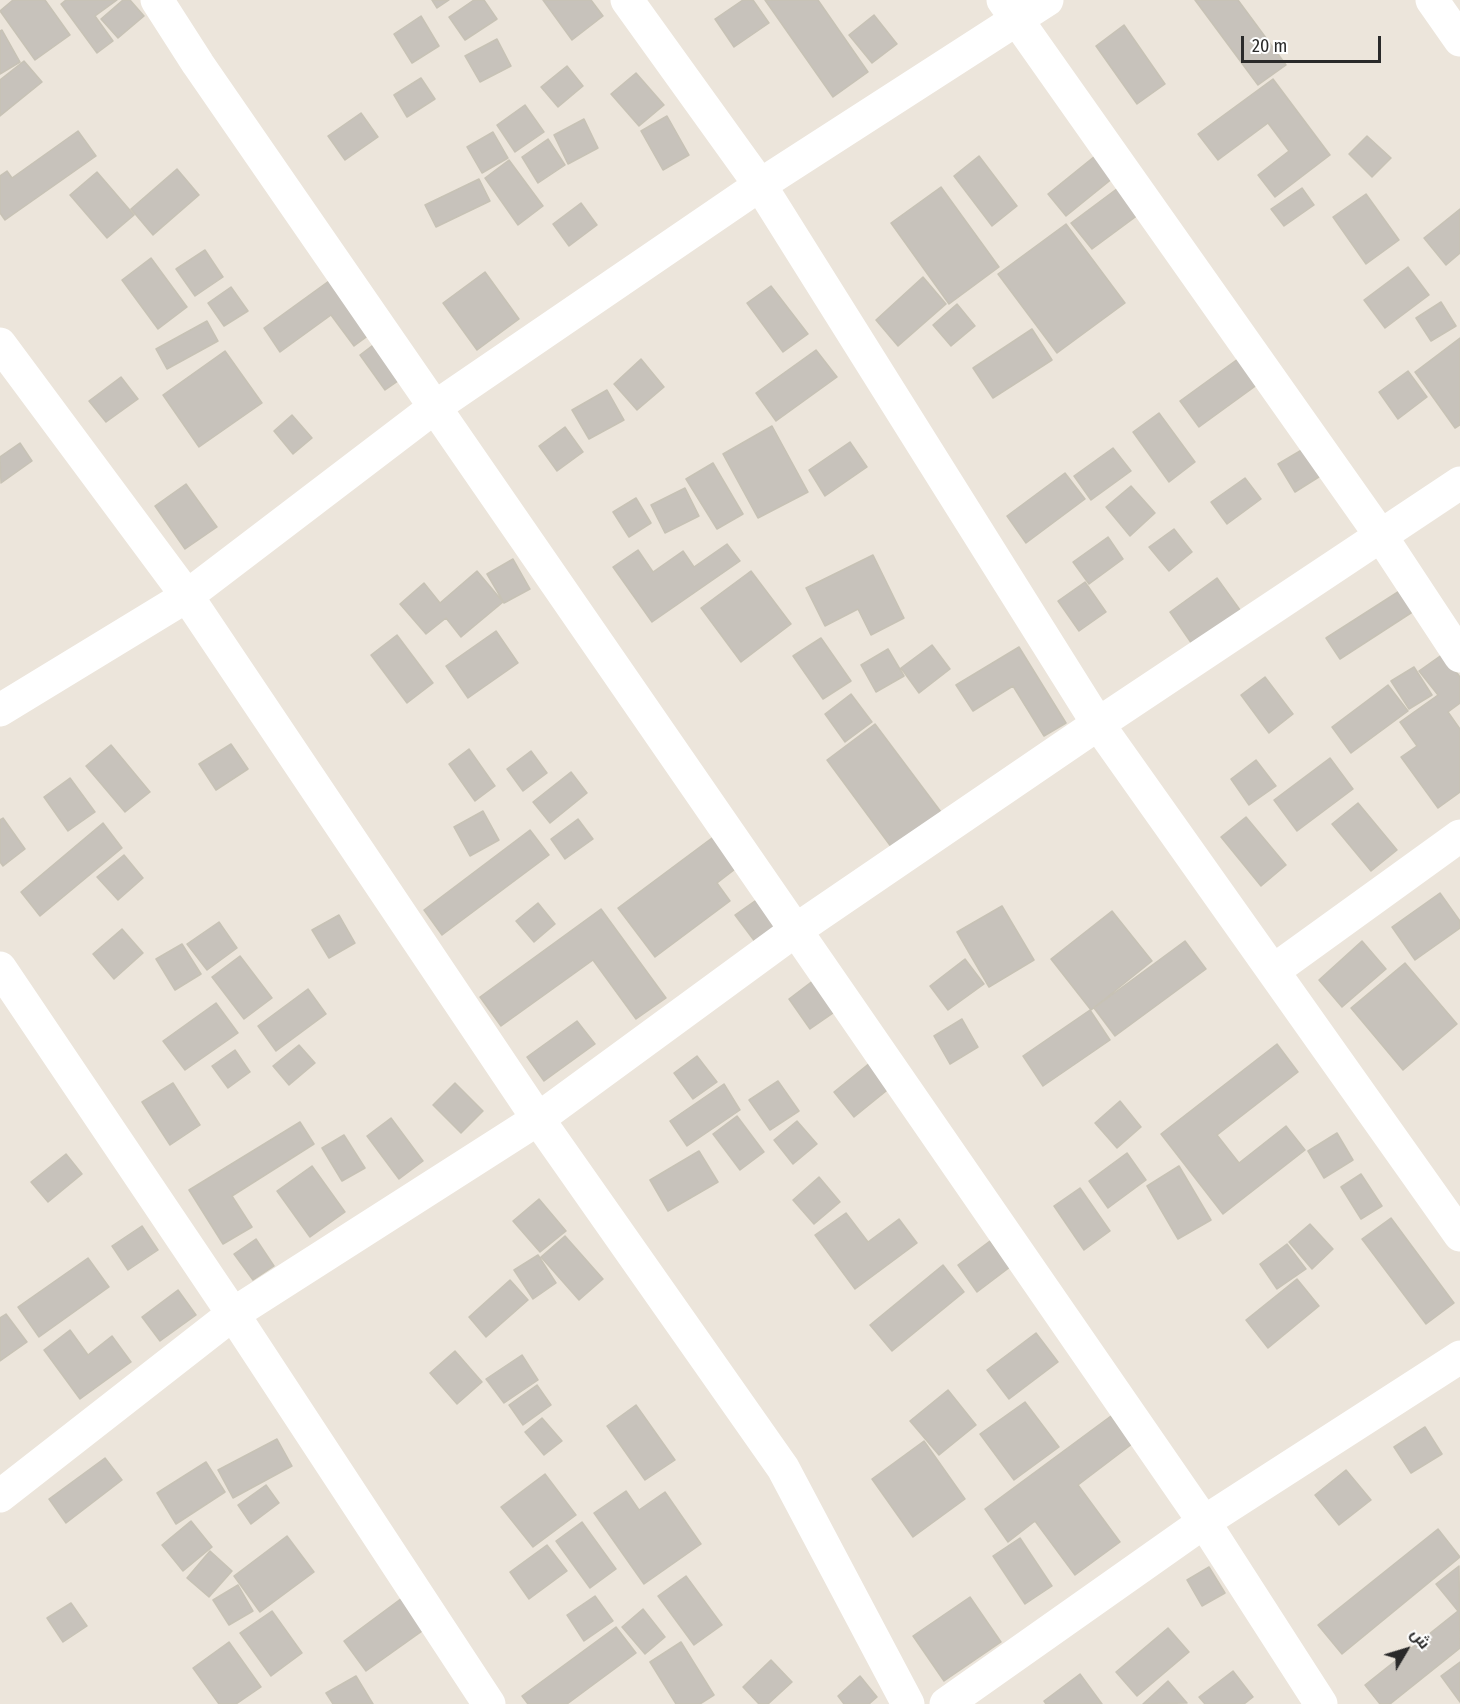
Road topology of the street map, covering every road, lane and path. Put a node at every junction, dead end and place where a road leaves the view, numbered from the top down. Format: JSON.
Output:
{"nodes":[{"id":1,"x":157,"y":0,"type":"edge"},
{"id":2,"x":627,"y":0,"type":"edge"},
{"id":3,"x":1047,"y":0,"type":"edge"},
{"id":4,"x":1432,"y":0,"type":"edge"},
{"id":5,"x":1009,"y":10,"type":"edge"},
{"id":6,"x":1460,"y":40,"type":"edge"},
{"id":7,"x":760,"y":185,"type":"junction"},
{"id":8,"x":0,"y":344,"type":"edge"},
{"id":9,"x":435,"y":407,"type":"junction"},
{"id":10,"x":1460,"y":483,"type":"edge"},
{"id":11,"x":1381,"y":536,"type":"junction"},
{"id":12,"x":187,"y":596,"type":"junction"},
{"id":13,"x":1460,"y":656,"type":"edge"},
{"id":14,"x":0,"y":710,"type":"edge"},
{"id":15,"x":1098,"y":724,"type":"junction"},
{"id":16,"x":1460,"y":836,"type":"edge"},
{"id":17,"x":796,"y":930,"type":"junction"},
{"id":18,"x":0,"y":968,"type":"edge"},
{"id":19,"x":1273,"y":971,"type":"junction"},
{"id":20,"x":538,"y":1119,"type":"junction"},
{"id":21,"x":1460,"y":1235,"type":"edge"},
{"id":22,"x":233,"y":1314,"type":"junction"},
{"id":23,"x":1460,"y":1357,"type":"edge"},
{"id":24,"x":0,"y":1496,"type":"edge"},
{"id":25,"x":1204,"y":1522,"type":"junction"},
{"id":26,"x":489,"y":1704,"type":"edge"},
{"id":27,"x":908,"y":1704,"type":"edge"},
{"id":28,"x":946,"y":1704,"type":"edge"},
{"id":29,"x":1321,"y":1704,"type":"edge"}],
"edges":[{"from":1,"to":9,"type":"street"},
{"from":2,"to":7,"type":"street"},
{"from":3,"to":5,"type":"street"},
{"from":4,"to":6,"type":"street"},
{"from":5,"to":7,"type":"street"},
{"from":5,"to":11,"type":"street"},
{"from":7,"to":9,"type":"street"},
{"from":7,"to":15,"type":"street"},
{"from":8,"to":12,"type":"street"},
{"from":9,"to":12,"type":"street"},
{"from":9,"to":17,"type":"street"},
{"from":10,"to":11,"type":"street"},
{"from":11,"to":13,"type":"street"},
{"from":11,"to":15,"type":"street"},
{"from":12,"to":14,"type":"street"},
{"from":12,"to":20,"type":"street"},
{"from":15,"to":17,"type":"street"},
{"from":15,"to":19,"type":"street"},
{"from":16,"to":19,"type":"street"},
{"from":17,"to":20,"type":"street"},
{"from":17,"to":25,"type":"street"},
{"from":18,"to":22,"type":"street"},
{"from":19,"to":21,"type":"street"},
{"from":20,"to":22,"type":"street"},
{"from":20,"to":27,"type":"street"},
{"from":22,"to":24,"type":"street"},
{"from":22,"to":26,"type":"street"},
{"from":23,"to":25,"type":"street"},
{"from":25,"to":28,"type":"street"},
{"from":25,"to":29,"type":"street"}]}
